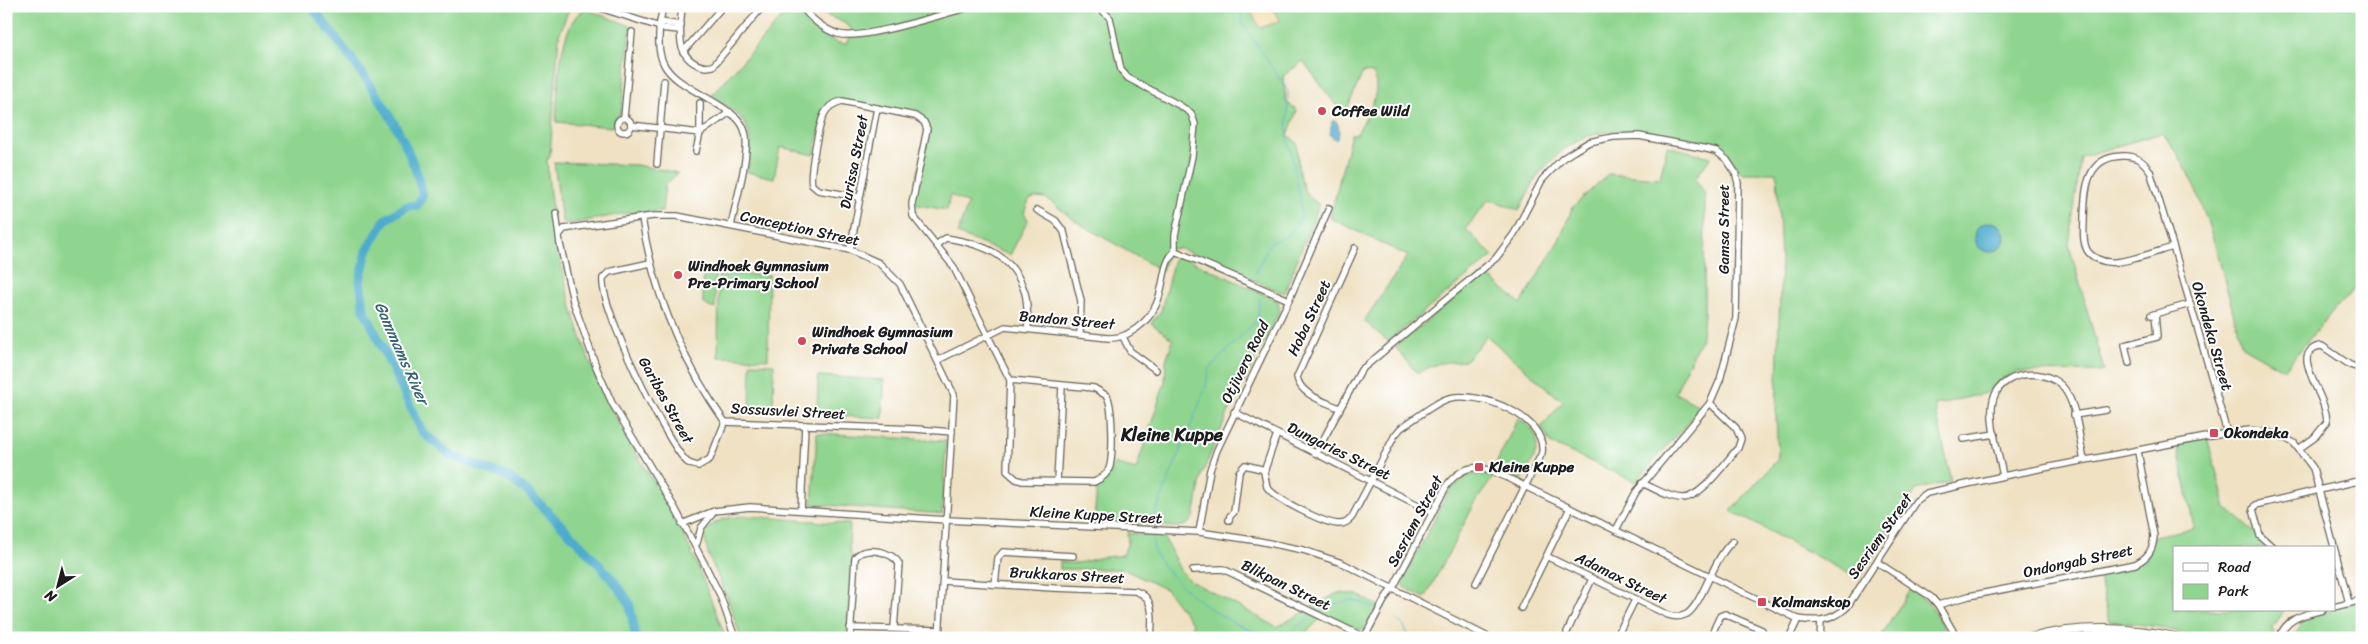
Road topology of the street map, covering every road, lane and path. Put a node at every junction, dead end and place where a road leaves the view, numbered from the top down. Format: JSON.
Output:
{"nodes":[{"id":1,"x":594,"y":6,"type":"edge"},
{"id":2,"x":664,"y":6,"type":"edge"},
{"id":3,"x":723,"y":6,"type":"edge"},
{"id":4,"x":763,"y":6,"type":"edge"},
{"id":5,"x":802,"y":6,"type":"edge"},
{"id":6,"x":973,"y":6,"type":"edge"},
{"id":7,"x":1098,"y":6,"type":"edge"},
{"id":8,"x":682,"y":7,"type":"edge"},
{"id":9,"x":660,"y":26,"type":"junction"},
{"id":10,"x":680,"y":28,"type":"junction"},
{"id":11,"x":632,"y":32,"type":"dead end"},
{"id":12,"x":683,"y":52,"type":"junction"},
{"id":13,"x":664,"y":81,"type":"dead end"},
{"id":14,"x":700,"y":103,"type":"dead end"},
{"id":15,"x":877,"y":108,"type":"junction"},
{"id":16,"x":730,"y":112,"type":"junction"},
{"id":17,"x":624,"y":117,"type":"junction"},
{"id":18,"x":631,"y":124,"type":"junction"},
{"id":19,"x":662,"y":128,"type":"junction"},
{"id":20,"x":700,"y":133,"type":"junction"},
{"id":21,"x":696,"y":151,"type":"dead end"},
{"id":22,"x":657,"y":164,"type":"dead end"},
{"id":23,"x":859,"y":198,"type":"junction"},
{"id":24,"x":1329,"y":208,"type":"dead end"},
{"id":25,"x":1037,"y":210,"type":"dead end"},
{"id":26,"x":556,"y":213,"type":"dead end"},
{"id":27,"x":642,"y":218,"type":"junction"},
{"id":28,"x":731,"y":226,"type":"junction"},
{"id":29,"x":560,"y":234,"type":"junction"},
{"id":30,"x":937,"y":244,"type":"junction"},
{"id":31,"x":2173,"y":247,"type":"junction"},
{"id":32,"x":1355,"y":248,"type":"dead end"},
{"id":33,"x":850,"y":250,"type":"junction"},
{"id":34,"x":1175,"y":251,"type":"junction"},
{"id":35,"x":650,"y":263,"type":"junction"},
{"id":36,"x":1289,"y":300,"type":"junction"},
{"id":37,"x":2190,"y":304,"type":"junction"},
{"id":38,"x":1028,"y":328,"type":"junction"},
{"id":39,"x":1080,"y":334,"type":"junction"},
{"id":40,"x":986,"y":336,"type":"junction"},
{"id":41,"x":1123,"y":337,"type":"junction"},
{"id":42,"x":938,"y":360,"type":"junction"},
{"id":43,"x":2129,"y":363,"type":"dead end"},
{"id":44,"x":2362,"y":368,"type":"edge"},
{"id":45,"x":1156,"y":370,"type":"dead end"},
{"id":46,"x":1010,"y":380,"type":"junction"},
{"id":47,"x":1062,"y":386,"type":"junction"},
{"id":48,"x":1710,"y":403,"type":"junction"},
{"id":49,"x":1339,"y":408,"type":"junction"},
{"id":50,"x":2106,"y":410,"type":"dead end"},
{"id":51,"x":1234,"y":412,"type":"junction"},
{"id":52,"x":2074,"y":415,"type":"junction"},
{"id":53,"x":725,"y":422,"type":"junction"},
{"id":54,"x":805,"y":425,"type":"junction"},
{"id":55,"x":952,"y":432,"type":"junction"},
{"id":56,"x":1277,"y":434,"type":"junction"},
{"id":57,"x":1995,"y":434,"type":"junction"},
{"id":58,"x":2227,"y":434,"type":"junction"},
{"id":59,"x":1962,"y":439,"type":"dead end"},
{"id":60,"x":2300,"y":448,"type":"junction"},
{"id":61,"x":2138,"y":452,"type":"junction"},
{"id":62,"x":1316,"y":453,"type":"junction"},
{"id":63,"x":2084,"y":460,"type":"junction"},
{"id":64,"x":1265,"y":470,"type":"junction"},
{"id":65,"x":2003,"y":476,"type":"junction"},
{"id":66,"x":1372,"y":480,"type":"junction"},
{"id":67,"x":2362,"y":480,"type":"edge"},
{"id":68,"x":1057,"y":481,"type":"junction"},
{"id":69,"x":1642,"y":483,"type":"junction"},
{"id":70,"x":1524,"y":486,"type":"junction"},
{"id":71,"x":2320,"y":490,"type":"junction"},
{"id":72,"x":1570,"y":508,"type":"junction"},
{"id":73,"x":801,"y":510,"type":"junction"},
{"id":74,"x":714,"y":511,"type":"junction"},
{"id":75,"x":677,"y":512,"type":"junction"},
{"id":76,"x":1432,"y":512,"type":"junction"},
{"id":77,"x":693,"y":519,"type":"junction"},
{"id":78,"x":948,"y":520,"type":"junction"},
{"id":79,"x":1229,"y":520,"type":"dead end"},
{"id":80,"x":684,"y":523,"type":"junction"},
{"id":81,"x":1616,"y":530,"type":"junction"},
{"id":82,"x":1199,"y":532,"type":"junction"},
{"id":83,"x":1733,"y":541,"type":"dead end"},
{"id":84,"x":697,"y":544,"type":"junction"},
{"id":85,"x":2272,"y":546,"type":"edge"},
{"id":86,"x":2333,"y":546,"type":"edge"},
{"id":87,"x":1073,"y":556,"type":"dead end"},
{"id":88,"x":1548,"y":557,"type":"junction"},
{"id":89,"x":2336,"y":560,"type":"edge"},
{"id":90,"x":1877,"y":562,"type":"junction"},
{"id":91,"x":1193,"y":570,"type":"dead end"},
{"id":92,"x":1710,"y":576,"type":"junction"},
{"id":93,"x":1592,"y":579,"type":"junction"},
{"id":94,"x":943,"y":580,"type":"junction"},
{"id":95,"x":1476,"y":583,"type":"dead end"},
{"id":96,"x":995,"y":584,"type":"junction"},
{"id":97,"x":1393,"y":588,"type":"junction"},
{"id":98,"x":1635,"y":600,"type":"junction"},
{"id":99,"x":2362,"y":600,"type":"edge"},
{"id":100,"x":2349,"y":603,"type":"junction"},
{"id":101,"x":1938,"y":604,"type":"junction"},
{"id":102,"x":2336,"y":606,"type":"edge"},
{"id":103,"x":1521,"y":608,"type":"dead end"},
{"id":104,"x":2315,"y":612,"type":"edge"},
{"id":105,"x":1798,"y":619,"type":"junction"},
{"id":106,"x":1821,"y":621,"type":"junction"},
{"id":107,"x":850,"y":628,"type":"junction"},
{"id":108,"x":894,"y":628,"type":"junction"},
{"id":109,"x":938,"y":630,"type":"junction"},
{"id":110,"x":1567,"y":632,"type":"dead end"},
{"id":111,"x":1618,"y":637,"type":"edge"},
{"id":112,"x":737,"y":638,"type":"edge"},
{"id":113,"x":850,"y":638,"type":"edge"},
{"id":114,"x":940,"y":638,"type":"edge"},
{"id":115,"x":1151,"y":638,"type":"edge"},
{"id":116,"x":1364,"y":638,"type":"edge"},
{"id":117,"x":1490,"y":638,"type":"edge"},
{"id":118,"x":1710,"y":638,"type":"edge"},
{"id":119,"x":1764,"y":638,"type":"edge"},
{"id":120,"x":1789,"y":638,"type":"edge"},
{"id":121,"x":1820,"y":638,"type":"edge"},
{"id":122,"x":1957,"y":638,"type":"edge"},
{"id":123,"x":2030,"y":638,"type":"edge"},
{"id":124,"x":2180,"y":638,"type":"edge"},
{"id":125,"x":2279,"y":638,"type":"edge"}],
"edges":[{"from":1,"to":9,"type":"street"},
{"from":2,"to":9,"type":"street"},
{"from":3,"to":12,"type":"street"},
{"from":4,"to":12,"type":"street"},
{"from":5,"to":6,"type":"street"},
{"from":7,"to":34,"type":"street","name":"Bandon Street"},
{"from":8,"to":10,"type":"street"},
{"from":9,"to":10,"type":"street"},
{"from":9,"to":16,"type":"street"},
{"from":10,"to":12,"type":"street"},
{"from":11,"to":17,"type":"street"},
{"from":13,"to":19,"type":"street"},
{"from":14,"to":20,"type":"street"},
{"from":15,"to":23,"type":"street","name":"Durissa Street"},
{"from":15,"to":23,"type":"street"},
{"from":15,"to":30,"type":"street"},
{"from":16,"to":20,"type":"street"},
{"from":16,"to":28,"type":"street"},
{"from":17,"to":18,"type":"street"},
{"from":17,"to":18,"type":"street"},
{"from":18,"to":19,"type":"street"},
{"from":19,"to":20,"type":"street"},
{"from":19,"to":22,"type":"street"},
{"from":20,"to":21,"type":"street"},
{"from":23,"to":33,"type":"street","name":"Durissa Street"},
{"from":24,"to":36,"type":"street","name":"Otjivero Road"},
{"from":25,"to":39,"type":"street"},
{"from":26,"to":29,"type":"street"},
{"from":27,"to":28,"type":"street","name":"Conception Street"},
{"from":27,"to":29,"type":"street","name":"Conception Street"},
{"from":27,"to":35,"type":"street","name":"Sossusvlei Street"},
{"from":28,"to":33,"type":"street","name":"Conception Street"},
{"from":29,"to":75,"type":"street"},
{"from":30,"to":38,"type":"street"},
{"from":30,"to":40,"type":"street"},
{"from":31,"to":31,"type":"street","name":"Okondeka Street"},
{"from":31,"to":37,"type":"street","name":"Okondeka Street"},
{"from":32,"to":49,"type":"street","name":"Hoba Street"},
{"from":33,"to":42,"type":"street","name":"Conception Street"},
{"from":34,"to":36,"type":"street"},
{"from":34,"to":41,"type":"street","name":"Bandon Street"},
{"from":35,"to":53,"type":"street","name":"Sossusvlei Street"},
{"from":35,"to":53,"type":"street","name":"Garibes Street"},
{"from":36,"to":51,"type":"street","name":"Otjivero Road"},
{"from":37,"to":43,"type":"street"},
{"from":37,"to":58,"type":"street","name":"Okondeka Street"},
{"from":38,"to":39,"type":"street","name":"Bandon Street"},
{"from":38,"to":40,"type":"street","name":"Bandon Street"},
{"from":39,"to":41,"type":"street","name":"Bandon Street"},
{"from":40,"to":42,"type":"street","name":"Bandon Street"},
{"from":40,"to":46,"type":"street"},
{"from":41,"to":45,"type":"street"},
{"from":42,"to":55,"type":"street","name":"Conception Street"},
{"from":44,"to":60,"type":"street"},
{"from":46,"to":47,"type":"street"},
{"from":46,"to":68,"type":"street"},
{"from":47,"to":68,"type":"street"},
{"from":47,"to":68,"type":"street"},
{"from":48,"to":49,"type":"street","name":"Gamsa Street"},
{"from":48,"to":69,"type":"street","name":"Gamsa Street"},
{"from":48,"to":69,"type":"street"},
{"from":49,"to":62,"type":"street","name":"Gamsa Street"},
{"from":50,"to":52,"type":"street"},
{"from":51,"to":56,"type":"street","name":"Dungaries Street"},
{"from":51,"to":82,"type":"street","name":"Otjivero Road"},
{"from":52,"to":57,"type":"street"},
{"from":52,"to":63,"type":"street"},
{"from":53,"to":54,"type":"street","name":"Sossusvlei Street"},
{"from":54,"to":55,"type":"street","name":"Sossusvlei Street"},
{"from":54,"to":73,"type":"street"},
{"from":55,"to":78,"type":"street","name":"Conception Street"},
{"from":56,"to":62,"type":"street","name":"Dungaries Street"},
{"from":56,"to":64,"type":"street"},
{"from":57,"to":59,"type":"street"},
{"from":57,"to":65,"type":"street"},
{"from":58,"to":60,"type":"street","name":"Sesriem Street"},
{"from":58,"to":61,"type":"street","name":"Sesriem Street"},
{"from":60,"to":71,"type":"street","name":"Sesriem Street"},
{"from":61,"to":63,"type":"street","name":"Sesriem Street"},
{"from":61,"to":101,"type":"street","name":"Ondongab Street"},
{"from":62,"to":66,"type":"street","name":"Dungaries Street"},
{"from":63,"to":65,"type":"street","name":"Sesriem Street"},
{"from":64,"to":66,"type":"street"},
{"from":64,"to":79,"type":"street"},
{"from":65,"to":90,"type":"street","name":"Sesriem Street"},
{"from":66,"to":70,"type":"street"},
{"from":66,"to":76,"type":"street","name":"Dungaries Street"},
{"from":67,"to":71,"type":"street"},
{"from":69,"to":81,"type":"street","name":"Gamsa Street"},
{"from":70,"to":72,"type":"street","name":"Sesriem Street"},
{"from":70,"to":76,"type":"street","name":"Sesriem Street"},
{"from":70,"to":95,"type":"street"},
{"from":71,"to":85,"type":"street"},
{"from":71,"to":86,"type":"street","name":"Sesriem Street"},
{"from":72,"to":81,"type":"street","name":"Sesriem Street"},
{"from":72,"to":88,"type":"street"},
{"from":73,"to":74,"type":"street","name":"Kleine Kuppe Street"},
{"from":73,"to":78,"type":"street","name":"Kleine Kuppe Street"},
{"from":74,"to":77,"type":"street","name":"Kleine Kuppe Street"},
{"from":74,"to":84,"type":"street"},
{"from":75,"to":77,"type":"street"},
{"from":75,"to":80,"type":"street"},
{"from":76,"to":97,"type":"street","name":"Sesriem Street"},
{"from":77,"to":80,"type":"street","name":"Kleine Kuppe Street"},
{"from":78,"to":82,"type":"street","name":"Kleine Kuppe Street"},
{"from":78,"to":94,"type":"street","name":"Conception Street"},
{"from":80,"to":84,"type":"street"},
{"from":80,"to":112,"type":"street"},
{"from":81,"to":92,"type":"street","name":"Sesriem Street"},
{"from":82,"to":97,"type":"street","name":"Kleine Kuppe Street"},
{"from":83,"to":92,"type":"street","name":"Adamax Street"},
{"from":84,"to":112,"type":"street"},
{"from":87,"to":96,"type":"street"},
{"from":88,"to":93,"type":"street","name":"Adamax Street"},
{"from":88,"to":103,"type":"street"},
{"from":89,"to":100,"type":"street","name":"Sesriem Street"},
{"from":90,"to":101,"type":"street"},
{"from":90,"to":106,"type":"street","name":"Sesriem Street"},
{"from":91,"to":116,"type":"street","name":"Blikpan Street"},
{"from":92,"to":98,"type":"street","name":"Adamax Street"},
{"from":92,"to":105,"type":"street","name":"Sesriem Street"},
{"from":93,"to":98,"type":"street","name":"Adamax Street"},
{"from":93,"to":110,"type":"street"},
{"from":94,"to":96,"type":"street","name":"Brukkaros Street"},
{"from":94,"to":109,"type":"street","name":"Conception Street"},
{"from":96,"to":115,"type":"street","name":"Brukkaros Street"},
{"from":97,"to":116,"type":"street","name":"Sesriem Street"},
{"from":97,"to":117,"type":"street","name":"Kleine Kuppe Street"},
{"from":98,"to":111,"type":"street"},
{"from":99,"to":100,"type":"street"},
{"from":100,"to":102,"type":"street"},
{"from":101,"to":122,"type":"street"},
{"from":104,"to":125,"type":"street"},
{"from":105,"to":106,"type":"street","name":"Sesriem Street"},
{"from":105,"to":120,"type":"street"},
{"from":106,"to":121,"type":"street"},
{"from":107,"to":108,"type":"street"},
{"from":107,"to":108,"type":"street"},
{"from":107,"to":113,"type":"street"},
{"from":108,"to":109,"type":"street"},
{"from":109,"to":114,"type":"street","name":"Conception Street"},
{"from":118,"to":119,"type":"street"},
{"from":123,"to":124,"type":"main road"}]}
